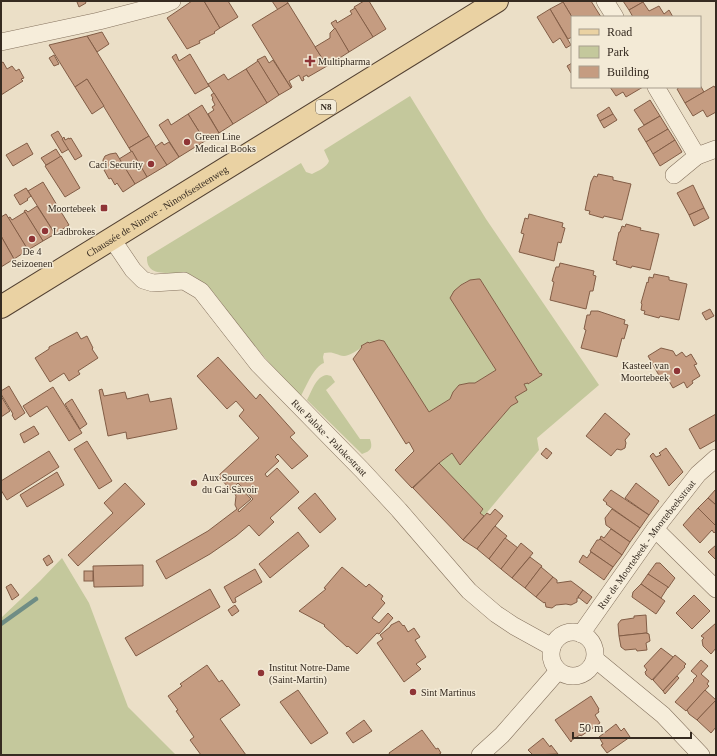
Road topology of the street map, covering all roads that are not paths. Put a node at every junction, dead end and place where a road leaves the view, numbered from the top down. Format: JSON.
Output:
{"nodes":[{"id":1,"x":172,"y":1,"type":"edge"},
{"id":2,"x":497,"y":1,"type":"edge"},
{"id":3,"x":606,"y":1,"type":"edge"},
{"id":4,"x":614,"y":16,"type":"edge"},
{"id":5,"x":1,"y":42,"type":"edge"},
{"id":6,"x":657,"y":88,"type":"edge"},
{"id":7,"x":716,"y":149,"type":"edge"},
{"id":8,"x":697,"y":156,"type":"junction"},
{"id":9,"x":674,"y":175,"type":"dead end"},
{"id":10,"x":112,"y":239,"type":"junction"},
{"id":11,"x":1,"y":308,"type":"edge"},
{"id":12,"x":716,"y":458,"type":"edge"},
{"id":13,"x":655,"y":529,"type":"junction"},
{"id":14,"x":716,"y":589,"type":"edge"},
{"id":15,"x":581,"y":634,"type":"junction"},
{"id":16,"x":552,"y":646,"type":"junction"},
{"id":17,"x":595,"y":659,"type":"junction"},
{"id":18,"x":558,"y":670,"type":"junction"},
{"id":19,"x":480,"y":755,"type":"edge"},
{"id":20,"x":701,"y":755,"type":"edge"}],
"edges":[{"from":1,"to":5,"type":"street"},
{"from":2,"to":10,"type":"main road","name":"Chaussée de Ninove - Ninoofsesteenweg","number":"N8"},
{"from":3,"to":4,"type":"street"},
{"from":6,"to":8,"type":"street"},
{"from":7,"to":8,"type":"street"},
{"from":8,"to":9,"type":"street"},
{"from":10,"to":11,"type":"main road","name":"Chaussée de Ninove - Ninoofsesteenweg","number":"N8"},
{"from":10,"to":16,"type":"street","name":"Rue Paloke - Palokestraat"},
{"from":12,"to":13,"type":"street","name":"Rue de Moortebeek - Moortebeekstraat"},
{"from":13,"to":14,"type":"street"},
{"from":13,"to":15,"type":"street","name":"Rue de Moortebeek - Moortebeekstraat"},
{"from":15,"to":16,"type":"street"},
{"from":15,"to":17,"type":"street"},
{"from":16,"to":18,"type":"street"},
{"from":17,"to":18,"type":"street"},
{"from":17,"to":20,"type":"street"},
{"from":18,"to":19,"type":"street"}]}
